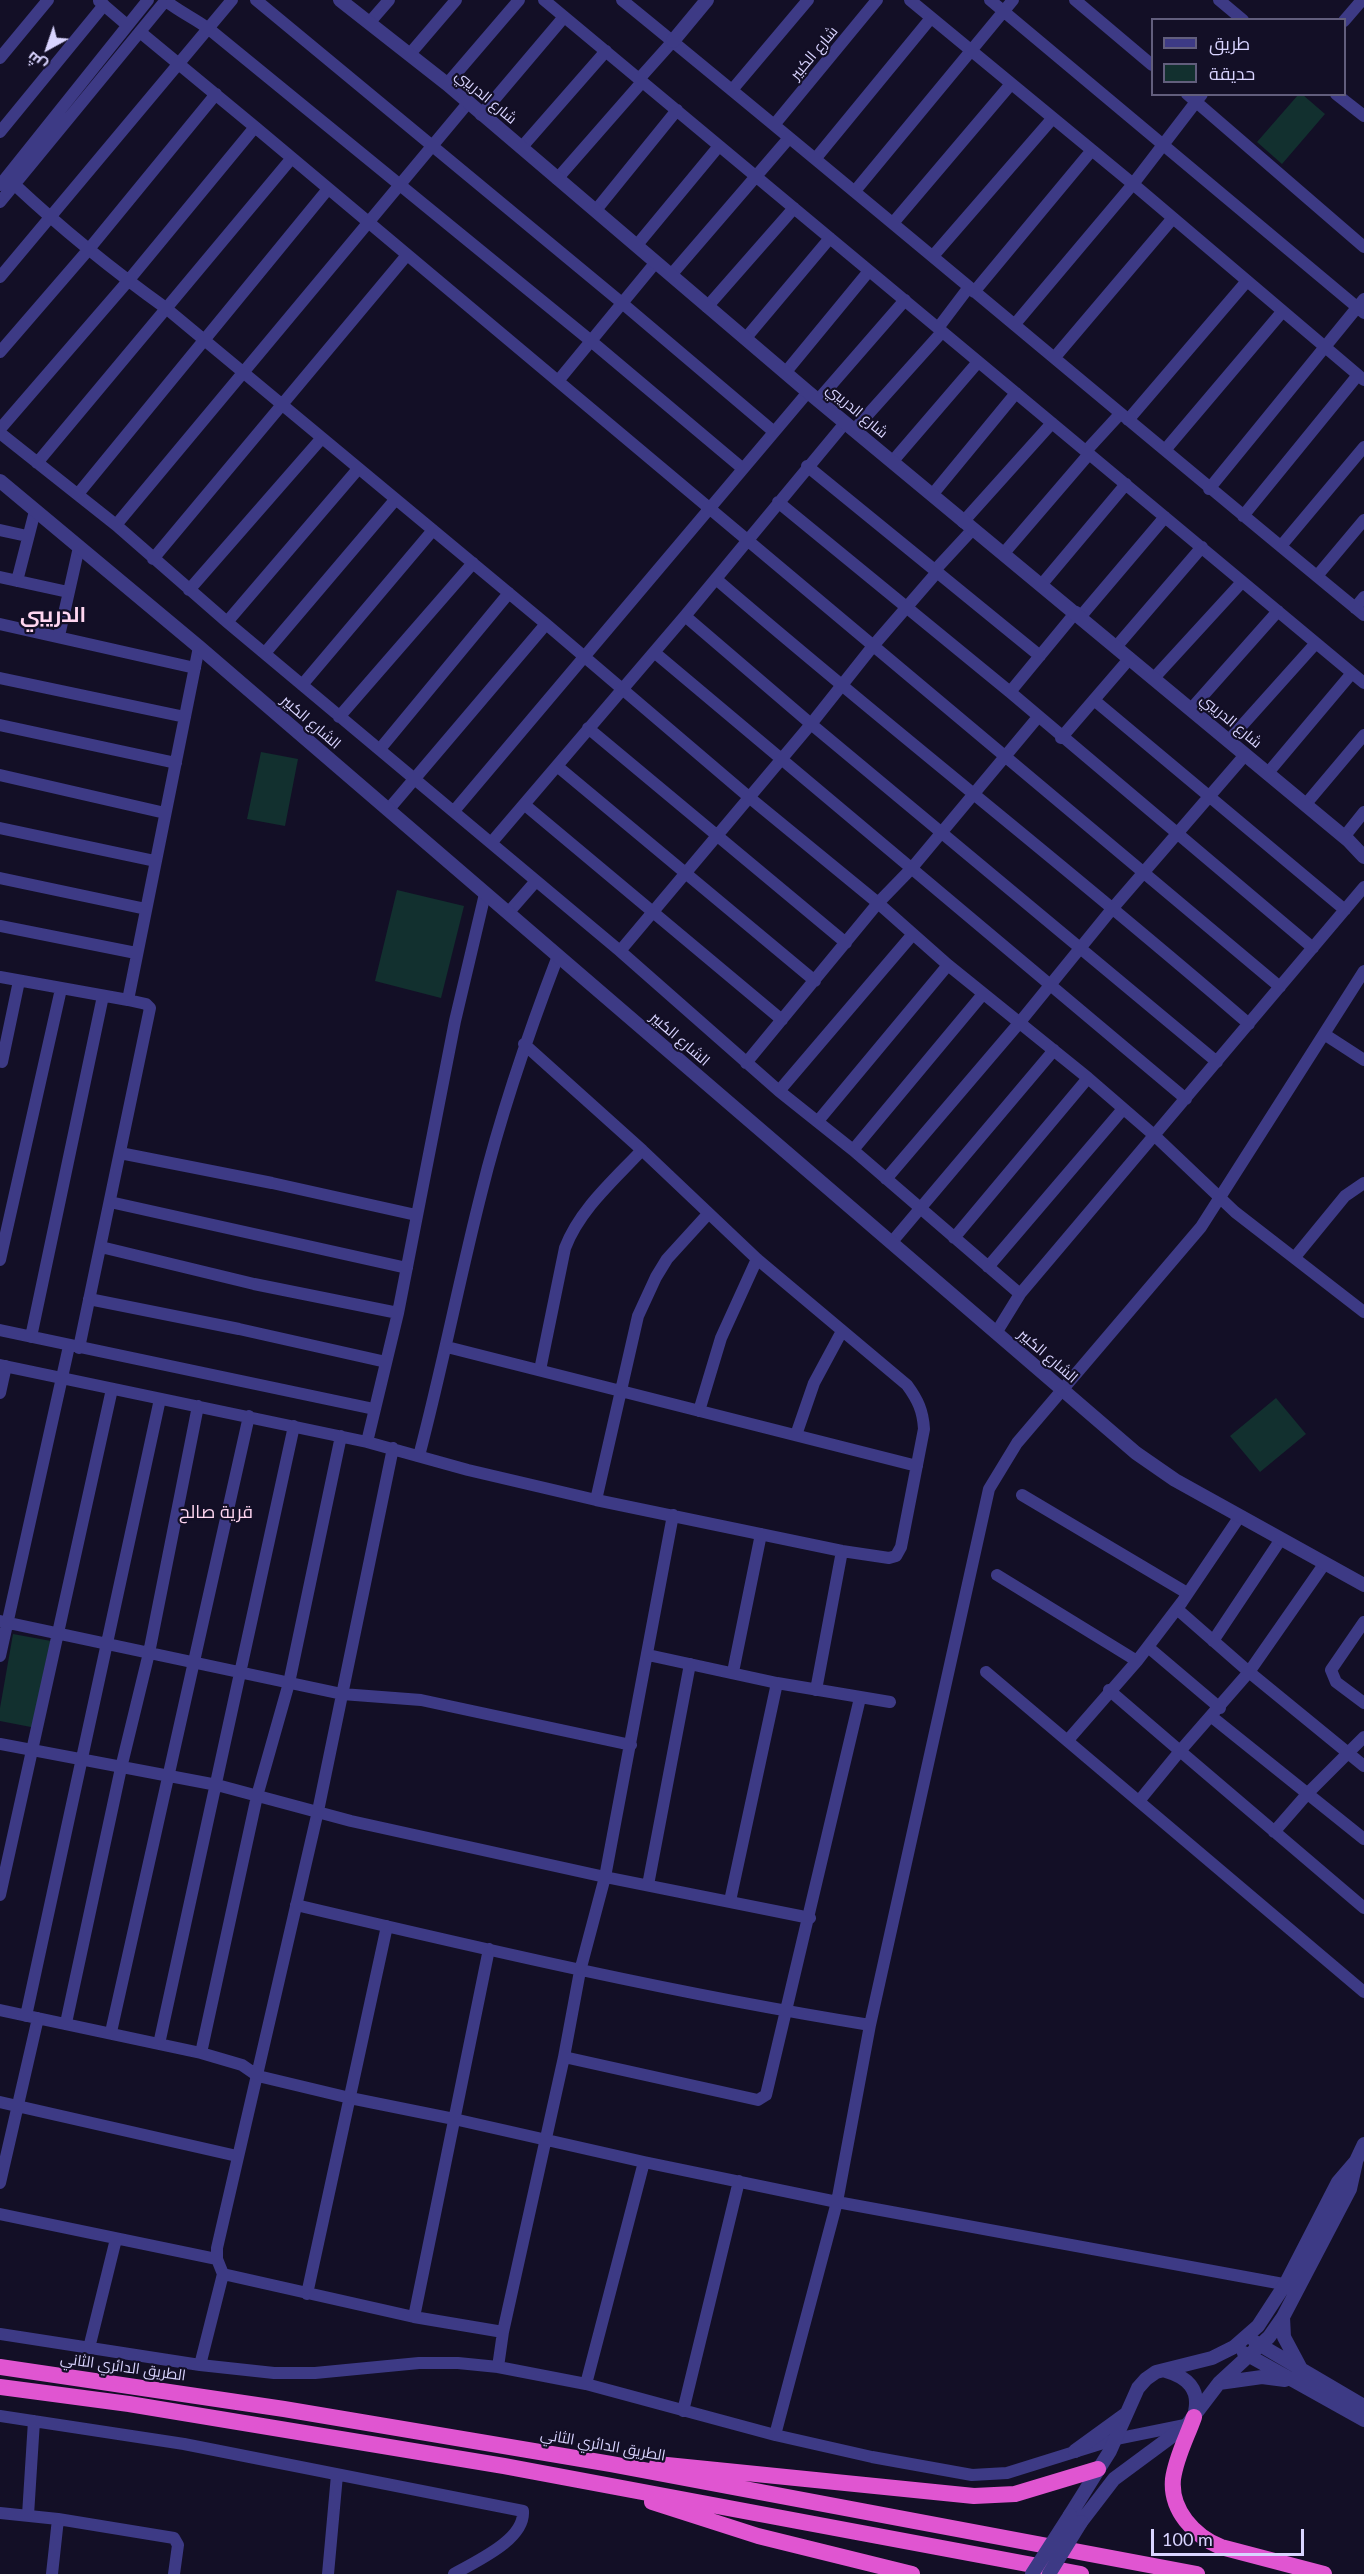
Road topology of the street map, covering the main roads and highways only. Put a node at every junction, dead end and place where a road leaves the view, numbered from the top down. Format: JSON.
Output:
{"nodes":[{"id":1,"x":0,"y":2367,"type":"edge"},
{"id":2,"x":0,"y":2388,"type":"edge"},
{"id":3,"x":1191,"y":2421,"type":"road end"},
{"id":4,"x":611,"y":2464,"type":"junction"},
{"id":5,"x":1099,"y":2468,"type":"road end"},
{"id":6,"x":614,"y":2488,"type":"junction"},
{"id":7,"x":912,"y":2574,"type":"edge"},
{"id":8,"x":1081,"y":2574,"type":"edge"},
{"id":9,"x":1197,"y":2574,"type":"edge"},
{"id":10,"x":1324,"y":2574,"type":"edge"}],
"edges":[{"from":1,"to":4,"type":"highway","name":"الطريق الدائري الثاني"},
{"from":2,"to":6,"type":"highway"},
{"from":3,"to":10,"type":"highway"},
{"from":4,"to":5,"type":"highway"},
{"from":4,"to":9,"type":"highway","name":"الطريق الدائري الثاني"},
{"from":6,"to":7,"type":"highway"},
{"from":6,"to":8,"type":"highway"}]}
